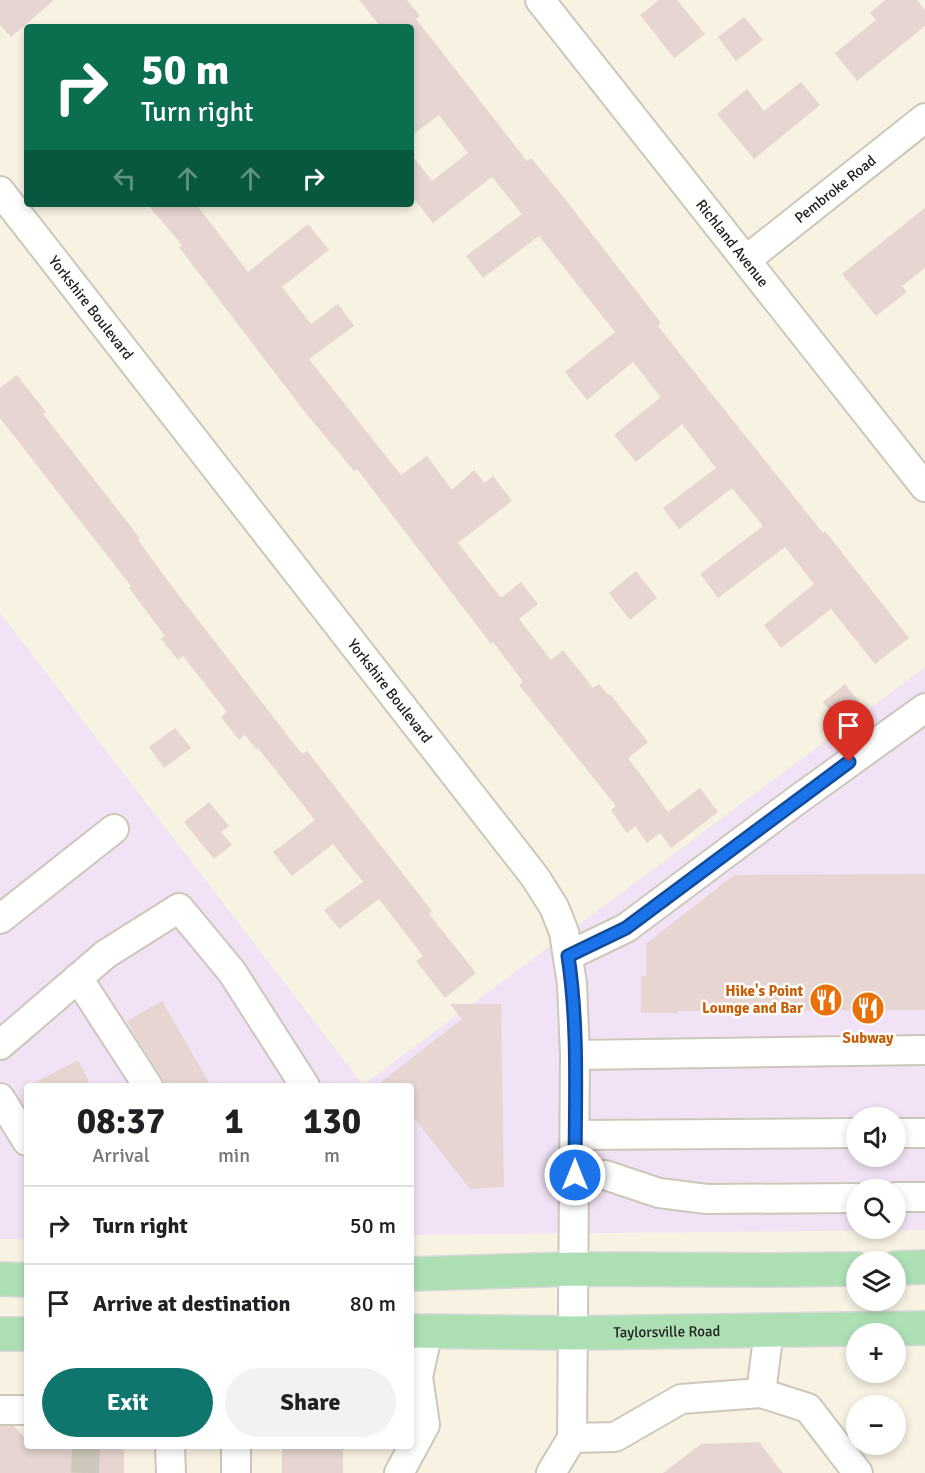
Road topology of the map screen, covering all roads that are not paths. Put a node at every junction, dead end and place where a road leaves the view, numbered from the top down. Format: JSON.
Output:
{"nodes":[{"id":1,"x":540,"y":0,"type":"edge"},
{"id":2,"x":925,"y":118,"type":"edge"},
{"id":3,"x":0,"y":191,"type":"edge"},
{"id":4,"x":746,"y":260,"type":"junction"},
{"id":5,"x":925,"y":487,"type":"edge"},
{"id":6,"x":925,"y":708,"type":"edge"},
{"id":7,"x":114,"y":829,"type":"dead end"},
{"id":8,"x":0,"y":919,"type":"edge"},
{"id":9,"x":568,"y":956,"type":"junction"},
{"id":10,"x":78,"y":978,"type":"junction"},
{"id":11,"x":0,"y":1045,"type":"edge"},
{"id":12,"x":925,"y":1050,"type":"edge"},
{"id":13,"x":575,"y":1054,"type":"junction"},
{"id":14,"x":295,"y":1081,"type":"edge"},
{"id":15,"x":146,"y":1083,"type":"edge"},
{"id":16,"x":0,"y":1098,"type":"edge"},
{"id":17,"x":846,"y":1133,"type":"edge"},
{"id":18,"x":906,"y":1133,"type":"edge"},
{"id":19,"x":925,"y":1133,"type":"edge"},
{"id":20,"x":575,"y":1135,"type":"junction"},
{"id":21,"x":24,"y":1136,"type":"edge"},
{"id":22,"x":575,"y":1175,"type":"junction"},
{"id":23,"x":846,"y":1197,"type":"edge"},
{"id":24,"x":906,"y":1197,"type":"edge"},
{"id":25,"x":925,"y":1197,"type":"edge"},
{"id":26,"x":925,"y":1267,"type":"edge"},
{"id":27,"x":906,"y":1268,"type":"edge"},
{"id":28,"x":574,"y":1269,"type":"junction"},
{"id":29,"x":846,"y":1269,"type":"edge"},
{"id":30,"x":414,"y":1274,"type":"edge"},
{"id":31,"x":0,"y":1280,"type":"edge"},
{"id":32,"x":24,"y":1280,"type":"edge"},
{"id":33,"x":925,"y":1328,"type":"edge"},
{"id":34,"x":770,"y":1330,"type":"junction"},
{"id":35,"x":419,"y":1331,"type":"edge"},
{"id":36,"x":574,"y":1333,"type":"junction"},
{"id":37,"x":0,"y":1334,"type":"edge"},
{"id":38,"x":24,"y":1334,"type":"edge"},
{"id":39,"x":761,"y":1392,"type":"junction"},
{"id":40,"x":0,"y":1410,"type":"edge"},
{"id":41,"x":24,"y":1410,"type":"edge"},
{"id":42,"x":572,"y":1438,"type":"junction"},
{"id":43,"x":414,"y":1445,"type":"edge"},
{"id":44,"x":170,"y":1449,"type":"edge"},
{"id":45,"x":236,"y":1449,"type":"edge"},
{"id":46,"x":412,"y":1449,"type":"edge"},
{"id":47,"x":171,"y":1473,"type":"edge"},
{"id":48,"x":236,"y":1473,"type":"edge"},
{"id":49,"x":399,"y":1473,"type":"edge"},
{"id":50,"x":551,"y":1473,"type":"edge"},
{"id":51,"x":858,"y":1473,"type":"edge"}],
"edges":[{"from":1,"to":4,"type":"street","name":"Richland Avenue"},
{"from":2,"to":4,"type":"street","name":"Pembroke Road"},
{"from":3,"to":9,"type":"street","name":"Yorkshire Boulevard"},
{"from":4,"to":5,"type":"street","name":"Richland Avenue"},
{"from":6,"to":9,"type":"street"},
{"from":7,"to":8,"type":"street"},
{"from":9,"to":13,"type":"street","name":"Yorkshire Boulevard"},
{"from":10,"to":11,"type":"street"},
{"from":10,"to":14,"type":"street"},
{"from":10,"to":15,"type":"street"},
{"from":12,"to":13,"type":"street"},
{"from":13,"to":20,"type":"street","name":"Yorkshire Boulevard"},
{"from":16,"to":21,"type":"street"},
{"from":17,"to":20,"type":"street"},
{"from":18,"to":19,"type":"street"},
{"from":20,"to":22,"type":"street","name":"Yorkshire Boulevard"},
{"from":22,"to":23,"type":"street"},
{"from":22,"to":28,"type":"street","name":"Yorkshire Boulevard"},
{"from":24,"to":25,"type":"street"},
{"from":26,"to":27,"type":"main road"},
{"from":28,"to":29,"type":"main road"},
{"from":28,"to":30,"type":"main road"},
{"from":28,"to":36,"type":"street","name":"Yorkshire Boulevard"},
{"from":31,"to":32,"type":"main road"},
{"from":33,"to":34,"type":"main road","name":"Taylorsville Road"},
{"from":34,"to":36,"type":"main road","name":"Taylorsville Road"},
{"from":34,"to":39,"type":"street"},
{"from":35,"to":36,"type":"main road","name":"Taylorsville Road"},
{"from":35,"to":43,"type":"street"},
{"from":36,"to":42,"type":"street","name":"Yorkshire Boulevard"},
{"from":37,"to":38,"type":"main road"},
{"from":39,"to":42,"type":"street"},
{"from":39,"to":51,"type":"street"},
{"from":40,"to":41,"type":"street"},
{"from":42,"to":50,"type":"street"},
{"from":44,"to":47,"type":"street"},
{"from":45,"to":48,"type":"street"},
{"from":46,"to":49,"type":"street"}]}
